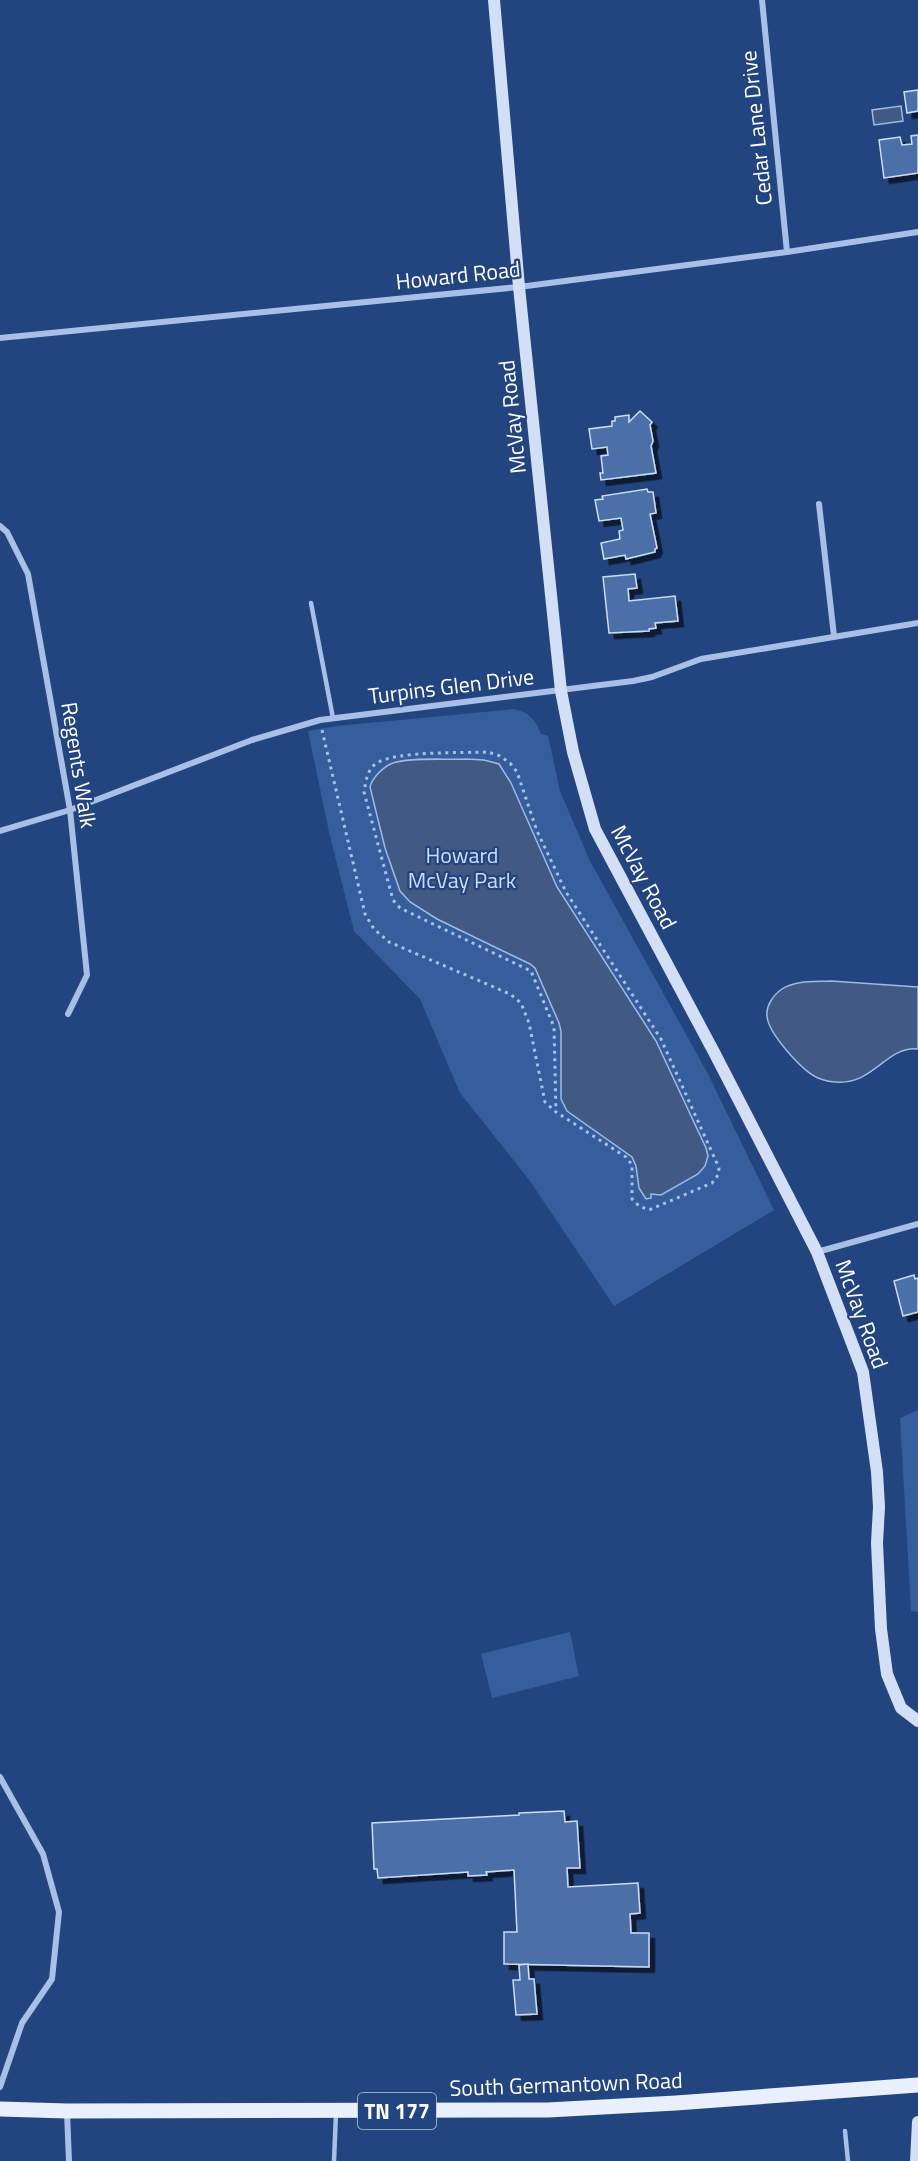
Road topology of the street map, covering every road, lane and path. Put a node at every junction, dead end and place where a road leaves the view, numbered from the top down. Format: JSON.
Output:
{"nodes":[{"id":1,"x":494,"y":0,"type":"edge"},
{"id":2,"x":762,"y":0,"type":"edge"},
{"id":3,"x":918,"y":232,"type":"edge"},
{"id":4,"x":787,"y":252,"type":"junction"},
{"id":5,"x":519,"y":287,"type":"junction"},
{"id":6,"x":0,"y":338,"type":"edge"},
{"id":7,"x":819,"y":504,"type":"dead end"},
{"id":8,"x":0,"y":526,"type":"edge"},
{"id":9,"x":311,"y":603,"type":"dead end"},
{"id":10,"x":918,"y":623,"type":"edge"},
{"id":11,"x":834,"y":636,"type":"junction"},
{"id":12,"x":561,"y":691,"type":"junction"},
{"id":13,"x":333,"y":718,"type":"junction"},
{"id":14,"x":320,"y":720,"type":"junction"},
{"id":15,"x":70,"y":810,"type":"junction"},
{"id":16,"x":0,"y":831,"type":"edge"},
{"id":17,"x":68,"y":1014,"type":"dead end"},
{"id":18,"x":556,"y":1112,"type":"junction"},
{"id":19,"x":918,"y":1224,"type":"edge"},
{"id":20,"x":817,"y":1252,"type":"junction"},
{"id":21,"x":918,"y":1721,"type":"edge"},
{"id":22,"x":0,"y":1777,"type":"edge"},
{"id":23,"x":918,"y":2085,"type":"edge"},
{"id":24,"x":0,"y":2087,"type":"edge"},
{"id":25,"x":0,"y":2109,"type":"edge"},
{"id":26,"x":67,"y":2111,"type":"junction"},
{"id":27,"x":336,"y":2111,"type":"junction"},
{"id":28,"x":918,"y":2122,"type":"edge"},
{"id":29,"x":845,"y":2132,"type":"dead end"},
{"id":30,"x":69,"y":2161,"type":"edge"},
{"id":31,"x":334,"y":2161,"type":"edge"},
{"id":32,"x":848,"y":2161,"type":"edge"},
{"id":33,"x":916,"y":2161,"type":"edge"}],
"edges":[{"from":1,"to":5,"type":"street","name":"McVay Road"},
{"from":2,"to":4,"type":"street","name":"Cedar Lane Drive"},
{"from":3,"to":4,"type":"street","name":"Howard Road"},
{"from":4,"to":5,"type":"street","name":"Howard Road"},
{"from":5,"to":6,"type":"street","name":"Howard Road"},
{"from":5,"to":12,"type":"street","name":"McVay Road"},
{"from":7,"to":11,"type":"street"},
{"from":8,"to":15,"type":"street","name":"Regents Walk"},
{"from":9,"to":13,"type":"lane"},
{"from":10,"to":11,"type":"street","name":"Turpins Glen Drive"},
{"from":11,"to":12,"type":"street","name":"Turpins Glen Drive"},
{"from":12,"to":13,"type":"street","name":"Turpins Glen Drive"},
{"from":12,"to":20,"type":"street","name":"McVay Road"},
{"from":13,"to":14,"type":"street","name":"Turpins Glen Drive"},
{"from":14,"to":15,"type":"street","name":"Turpins Glen Drive"},
{"from":14,"to":18,"type":"path"},
{"from":15,"to":16,"type":"street","name":"Turpins Glen Drive"},
{"from":15,"to":17,"type":"street","name":"Regents Walk"},
{"from":18,"to":18,"type":"path"},
{"from":19,"to":20,"type":"street"},
{"from":20,"to":21,"type":"street","name":"McVay Road"},
{"from":22,"to":24,"type":"street"},
{"from":23,"to":27,"type":"main road","name":"South Germantown Road","number":"TN 177"},
{"from":25,"to":26,"type":"main road","name":"South Germantown Road","number":"TN 177"},
{"from":26,"to":27,"type":"main road","name":"South Germantown Road","number":"TN 177"},
{"from":26,"to":30,"type":"street"},
{"from":27,"to":31,"type":"lane"},
{"from":28,"to":33,"type":"street"},
{"from":29,"to":32,"type":"lane"}]}
